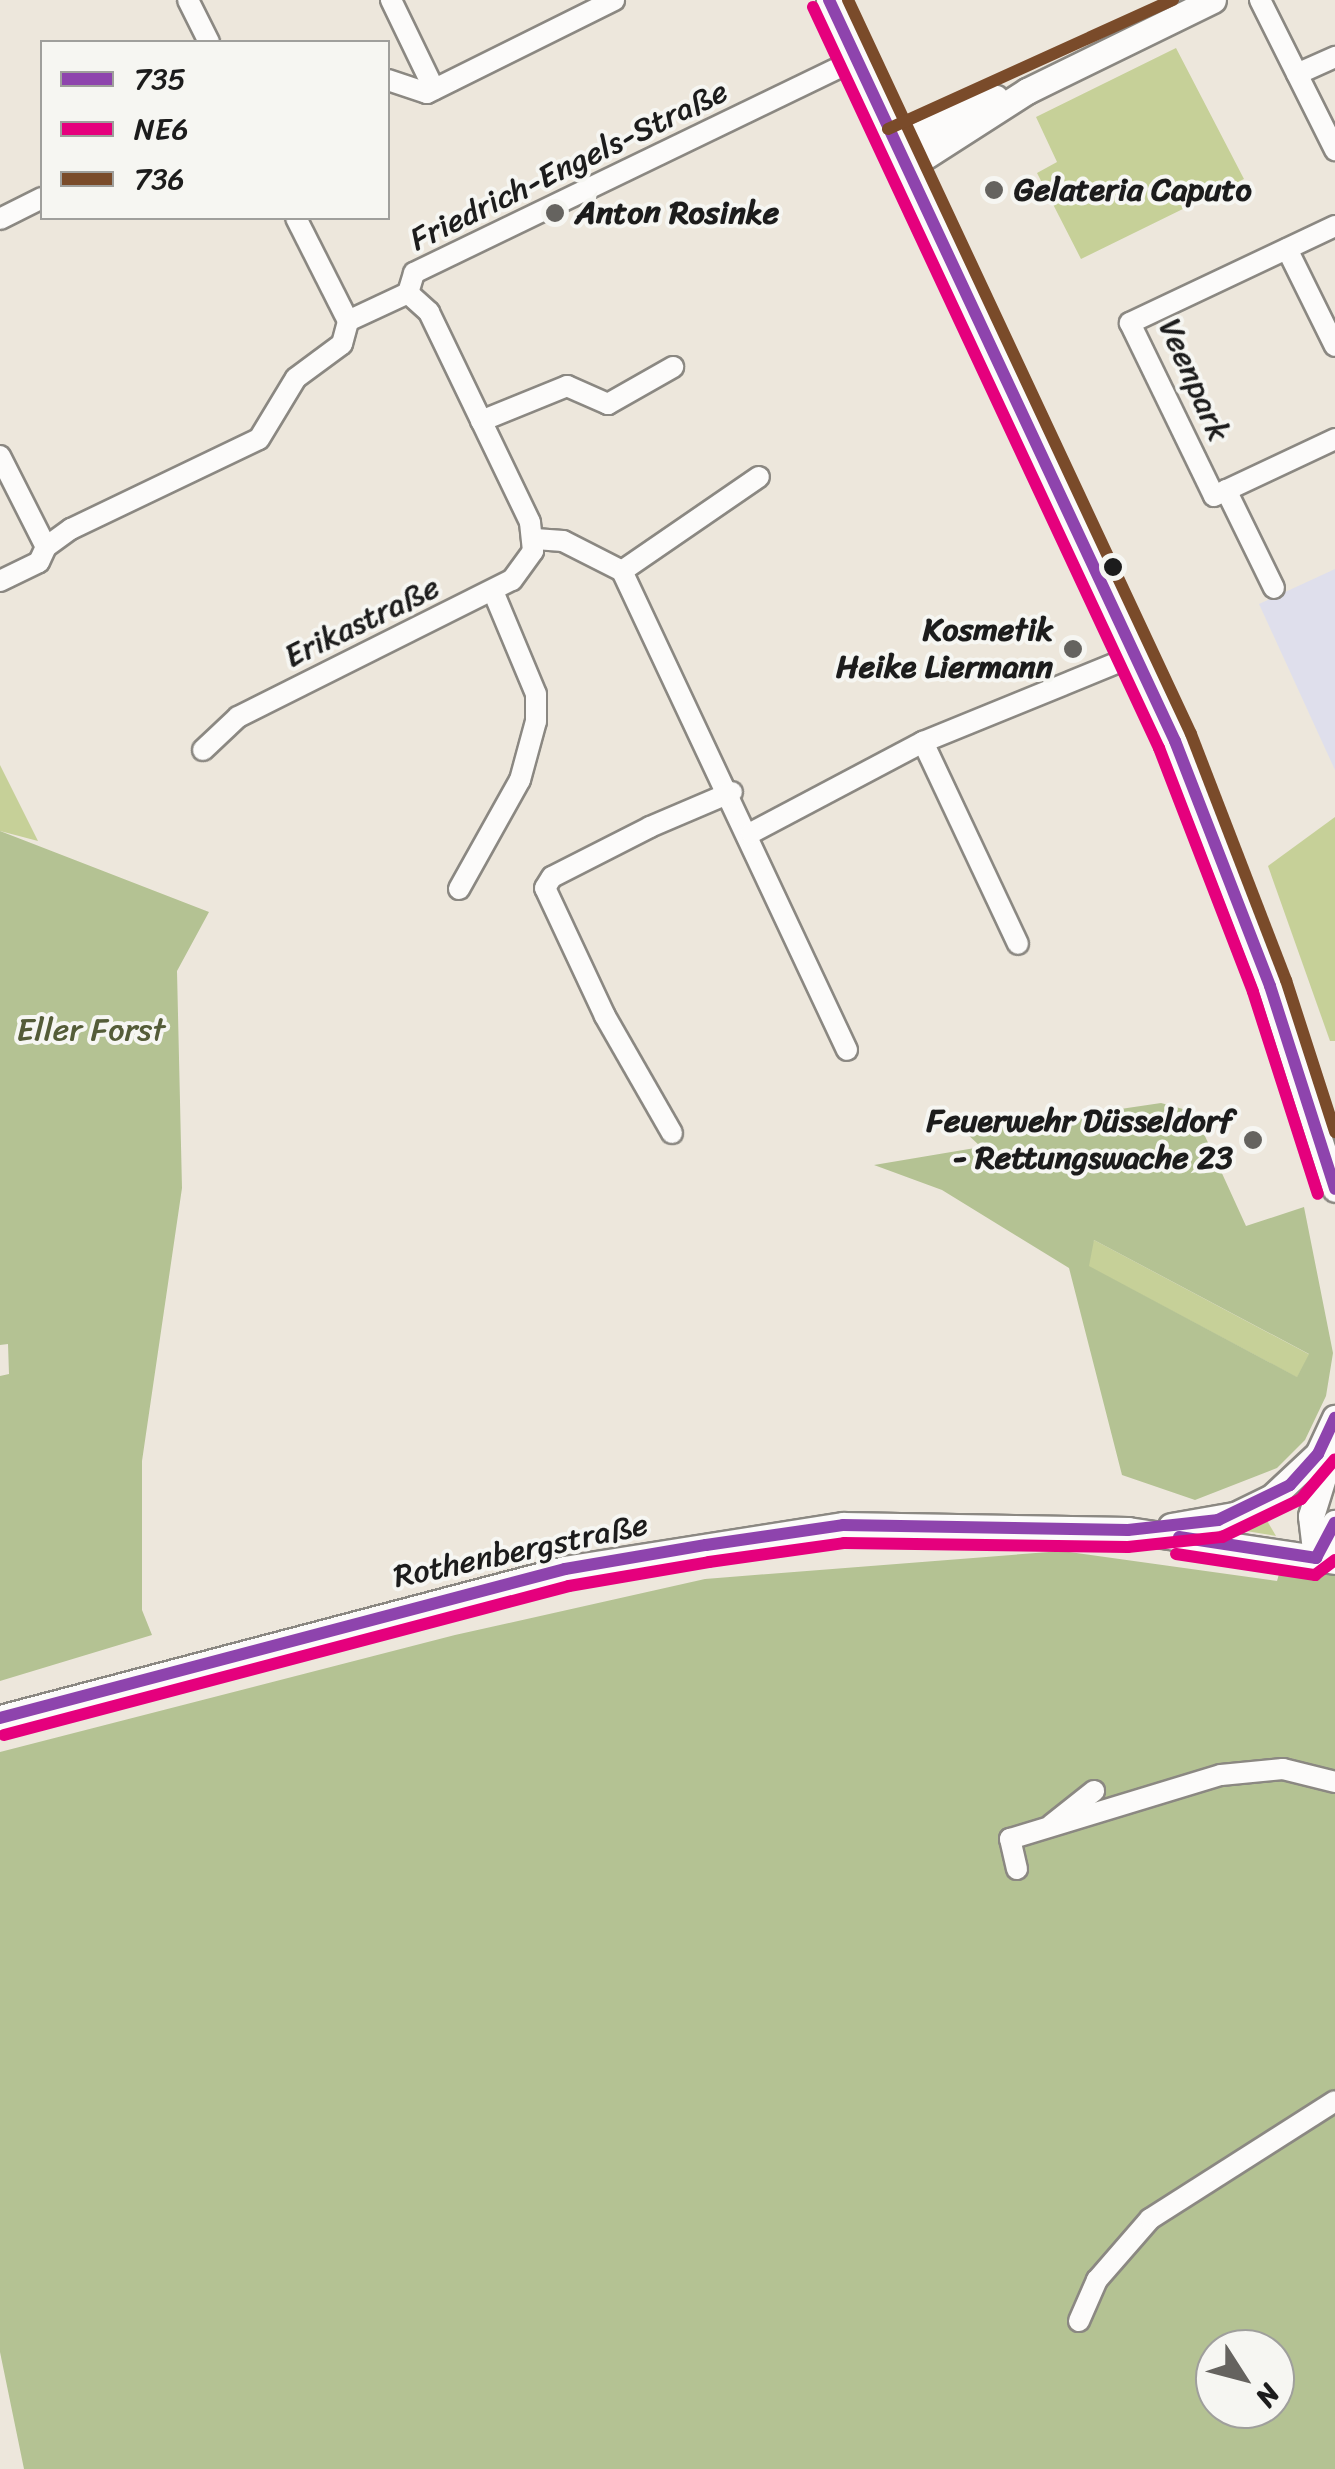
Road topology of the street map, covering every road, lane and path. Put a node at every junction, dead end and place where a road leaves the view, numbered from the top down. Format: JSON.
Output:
{"nodes":[{"id":1,"x":188,"y":0,"type":"edge"},
{"id":2,"x":390,"y":0,"type":"edge"},
{"id":3,"x":614,"y":0,"type":"edge"},
{"id":4,"x":829,"y":0,"type":"edge"},
{"id":5,"x":1213,"y":0,"type":"edge"},
{"id":6,"x":1260,"y":0,"type":"edge"},
{"id":7,"x":585,"y":6,"type":"edge"},
{"id":8,"x":208,"y":40,"type":"edge"},
{"id":9,"x":1335,"y":56,"type":"edge"},
{"id":10,"x":856,"y":59,"type":"junction"},
{"id":11,"x":1297,"y":74,"type":"junction"},
{"id":12,"x":390,"y":80,"type":"edge"},
{"id":13,"x":434,"y":89,"type":"junction"},
{"id":14,"x":1335,"y":150,"type":"edge"},
{"id":15,"x":902,"y":157,"type":"junction"},
{"id":16,"x":40,"y":199,"type":"edge"},
{"id":17,"x":0,"y":219,"type":"edge"},
{"id":18,"x":297,"y":220,"type":"edge"},
{"id":19,"x":1335,"y":226,"type":"edge"},
{"id":20,"x":1287,"y":249,"type":"junction"},
{"id":21,"x":408,"y":293,"type":"junction"},
{"id":22,"x":348,"y":321,"type":"junction"},
{"id":23,"x":1335,"y":346,"type":"edge"},
{"id":24,"x":673,"y":367,"type":"dead end"},
{"id":25,"x":481,"y":421,"type":"junction"},
{"id":26,"x":1335,"y":438,"type":"edge"},
{"id":27,"x":0,"y":456,"type":"edge"},
{"id":28,"x":759,"y":477,"type":"dead end"},
{"id":29,"x":1226,"y":490,"type":"junction"},
{"id":30,"x":535,"y":539,"type":"junction"},
{"id":31,"x":46,"y":548,"type":"junction"},
{"id":32,"x":622,"y":571,"type":"junction"},
{"id":33,"x":0,"y":581,"type":"edge"},
{"id":34,"x":1274,"y":588,"type":"dead end"},
{"id":35,"x":493,"y":591,"type":"junction"},
{"id":36,"x":1136,"y":656,"type":"junction"},
{"id":37,"x":923,"y":742,"type":"junction"},
{"id":38,"x":203,"y":750,"type":"dead end"},
{"id":39,"x":732,"y":792,"type":"junction"},
{"id":40,"x":751,"y":833,"type":"junction"},
{"id":41,"x":459,"y":889,"type":"dead end"},
{"id":42,"x":1018,"y":944,"type":"dead end"},
{"id":43,"x":848,"y":1050,"type":"dead end"},
{"id":44,"x":672,"y":1133,"type":"dead end"},
{"id":45,"x":1335,"y":1189,"type":"edge"},
{"id":46,"x":1335,"y":1418,"type":"edge"},
{"id":47,"x":1335,"y":1439,"type":"edge"},
{"id":48,"x":1335,"y":1522,"type":"edge"},
{"id":49,"x":1128,"y":1530,"type":"junction"},
{"id":50,"x":1325,"y":1559,"type":"edge"},
{"id":51,"x":0,"y":1718,"type":"edge"},
{"id":52,"x":1335,"y":1782,"type":"edge"},
{"id":53,"x":1094,"y":1791,"type":"dead end"},
{"id":54,"x":1046,"y":1829,"type":"junction"},
{"id":55,"x":1016,"y":1869,"type":"dead end"},
{"id":56,"x":1335,"y":2101,"type":"edge"},
{"id":57,"x":1080,"y":2321,"type":"dead end"}],
"edges":[{"from":1,"to":8,"type":"street"},
{"from":2,"to":13,"type":"street"},
{"from":3,"to":7,"type":"street"},
{"from":4,"to":10,"type":"main road"},
{"from":5,"to":15,"type":"main road"},
{"from":6,"to":11,"type":"street"},
{"from":7,"to":13,"type":"street"},
{"from":9,"to":11,"type":"street"},
{"from":10,"to":15,"type":"main road"},
{"from":10,"to":21,"type":"street","name":"Friedrich-Engels-Straße"},
{"from":11,"to":14,"type":"street"},
{"from":12,"to":13,"type":"street"},
{"from":15,"to":36,"type":"main road"},
{"from":16,"to":17,"type":"street"},
{"from":18,"to":22,"type":"street"},
{"from":19,"to":20,"type":"street","name":"Veenpark"},
{"from":20,"to":23,"type":"street"},
{"from":20,"to":29,"type":"street","name":"Veenpark"},
{"from":21,"to":22,"type":"street","name":"Friedrich-Engels-Straße"},
{"from":21,"to":25,"type":"street"},
{"from":22,"to":31,"type":"street","name":"Friedrich-Engels-Straße"},
{"from":24,"to":25,"type":"street"},
{"from":25,"to":30,"type":"street"},
{"from":26,"to":29,"type":"street","name":"Veenpark"},
{"from":27,"to":31,"type":"street"},
{"from":28,"to":32,"type":"street"},
{"from":29,"to":34,"type":"street","name":"Veenpark"},
{"from":30,"to":32,"type":"street"},
{"from":30,"to":35,"type":"street","name":"Erikastraße"},
{"from":31,"to":33,"type":"street","name":"Friedrich-Engels-Straße"},
{"from":32,"to":39,"type":"street"},
{"from":35,"to":38,"type":"street","name":"Erikastraße"},
{"from":35,"to":41,"type":"street"},
{"from":36,"to":37,"type":"street"},
{"from":36,"to":45,"type":"main road"},
{"from":37,"to":40,"type":"street"},
{"from":37,"to":42,"type":"street"},
{"from":39,"to":40,"type":"street"},
{"from":39,"to":44,"type":"street"},
{"from":40,"to":43,"type":"street"},
{"from":46,"to":49,"type":"main road","name":"Rothenbergstraße"},
{"from":47,"to":50,"type":"main road"},
{"from":48,"to":50,"type":"main road"},
{"from":49,"to":50,"type":"main road","name":"Rothenbergstraße"},
{"from":49,"to":51,"type":"main road","name":"Rothenbergstraße"},
{"from":52,"to":54,"type":"street"},
{"from":53,"to":54,"type":"street"},
{"from":54,"to":55,"type":"street"},
{"from":56,"to":57,"type":"street"}]}
